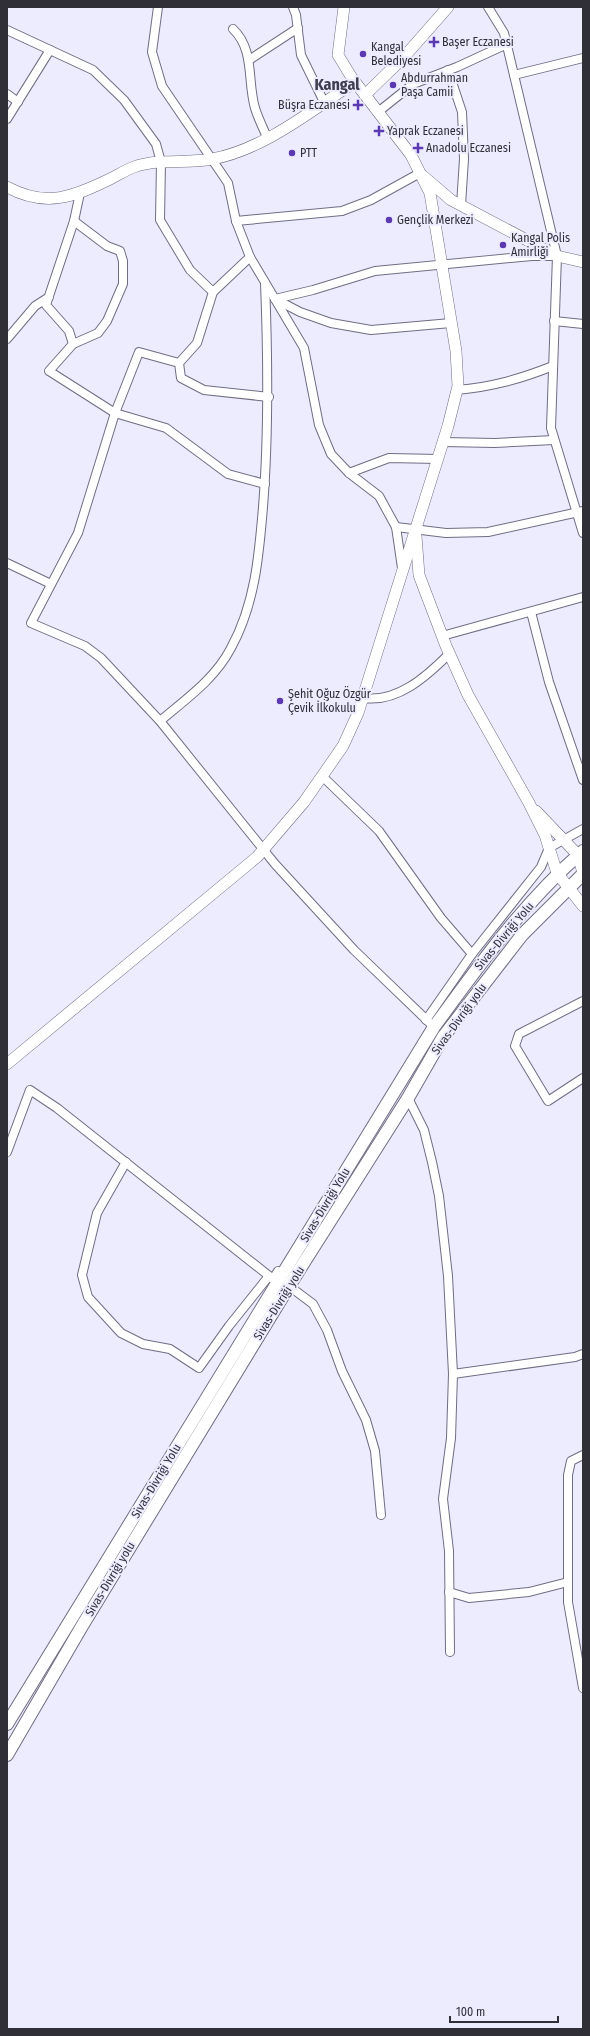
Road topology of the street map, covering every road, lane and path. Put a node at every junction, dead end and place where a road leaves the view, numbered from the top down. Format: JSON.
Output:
{"nodes":[{"id":1,"x":158,"y":7,"type":"edge"},
{"id":2,"x":293,"y":7,"type":"edge"},
{"id":3,"x":344,"y":7,"type":"edge"},
{"id":4,"x":448,"y":7,"type":"edge"},
{"id":5,"x":488,"y":7,"type":"edge"},
{"id":6,"x":298,"y":28,"type":"junction"},
{"id":7,"x":234,"y":29,"type":"dead end"},
{"id":8,"x":7,"y":30,"type":"edge"},
{"id":9,"x":507,"y":44,"type":"junction"},
{"id":10,"x":50,"y":50,"type":"junction"},
{"id":11,"x":583,"y":58,"type":"edge"},
{"id":12,"x":249,"y":60,"type":"junction"},
{"id":13,"x":448,"y":70,"type":"junction"},
{"id":14,"x":514,"y":74,"type":"junction"},
{"id":15,"x":355,"y":82,"type":"junction"},
{"id":16,"x":7,"y":94,"type":"edge"},
{"id":17,"x":365,"y":95,"type":"junction"},
{"id":18,"x":18,"y":102,"type":"junction"},
{"id":19,"x":324,"y":102,"type":"junction"},
{"id":20,"x":378,"y":112,"type":"junction"},
{"id":21,"x":7,"y":119,"type":"edge"},
{"id":22,"x":267,"y":137,"type":"junction"},
{"id":23,"x":211,"y":160,"type":"junction"},
{"id":24,"x":161,"y":162,"type":"junction"},
{"id":25,"x":420,"y":173,"type":"junction"},
{"id":26,"x":7,"y":187,"type":"edge"},
{"id":27,"x":80,"y":193,"type":"junction"},
{"id":28,"x":461,"y":205,"type":"junction"},
{"id":29,"x":74,"y":221,"type":"junction"},
{"id":30,"x":236,"y":221,"type":"junction"},
{"id":31,"x":556,"y":256,"type":"junction"},
{"id":32,"x":250,"y":257,"type":"junction"},
{"id":33,"x":583,"y":262,"type":"edge"},
{"id":34,"x":442,"y":265,"type":"junction"},
{"id":35,"x":265,"y":280,"type":"junction"},
{"id":36,"x":213,"y":292,"type":"junction"},
{"id":37,"x":49,"y":297,"type":"junction"},
{"id":38,"x":275,"y":299,"type":"junction"},
{"id":39,"x":554,"y":321,"type":"junction"},
{"id":40,"x":451,"y":323,"type":"junction"},
{"id":41,"x":583,"y":324,"type":"edge"},
{"id":42,"x":7,"y":339,"type":"edge"},
{"id":43,"x":73,"y":344,"type":"junction"},
{"id":44,"x":179,"y":363,"type":"junction"},
{"id":45,"x":553,"y":366,"type":"junction"},
{"id":46,"x":457,"y":390,"type":"junction"},
{"id":47,"x":269,"y":397,"type":"junction"},
{"id":48,"x":115,"y":413,"type":"junction"},
{"id":49,"x":554,"y":440,"type":"junction"},
{"id":50,"x":443,"y":442,"type":"junction"},
{"id":51,"x":438,"y":459,"type":"junction"},
{"id":52,"x":349,"y":473,"type":"junction"},
{"id":53,"x":265,"y":484,"type":"junction"},
{"id":54,"x":580,"y":511,"type":"edge"},
{"id":55,"x":396,"y":527,"type":"junction"},
{"id":56,"x":415,"y":530,"type":"junction"},
{"id":57,"x":583,"y":533,"type":"edge"},
{"id":58,"x":7,"y":563,"type":"edge"},
{"id":59,"x":402,"y":571,"type":"junction"},
{"id":60,"x":51,"y":584,"type":"junction"},
{"id":61,"x":583,"y":597,"type":"edge"},
{"id":62,"x":531,"y":612,"type":"junction"},
{"id":63,"x":442,"y":636,"type":"junction"},
{"id":64,"x":449,"y":654,"type":"junction"},
{"id":65,"x":363,"y":698,"type":"junction"},
{"id":66,"x":160,"y":721,"type":"junction"},
{"id":67,"x":322,"y":776,"type":"junction"},
{"id":68,"x":583,"y":780,"type":"edge"},
{"id":69,"x":529,"y":803,"type":"junction"},
{"id":70,"x":583,"y":829,"type":"edge"},
{"id":71,"x":564,"y":841,"type":"junction"},
{"id":72,"x":264,"y":848,"type":"junction"},
{"id":73,"x":549,"y":848,"type":"junction"},
{"id":74,"x":580,"y":853,"type":"edge"},
{"id":75,"x":557,"y":873,"type":"junction"},
{"id":76,"x":583,"y":873,"type":"edge"},
{"id":77,"x":569,"y":888,"type":"junction"},
{"id":78,"x":583,"y":906,"type":"edge"},
{"id":79,"x":472,"y":954,"type":"junction"},
{"id":80,"x":583,"y":1001,"type":"edge"},
{"id":81,"x":430,"y":1024,"type":"junction"},
{"id":82,"x":7,"y":1064,"type":"edge"},
{"id":83,"x":583,"y":1078,"type":"edge"},
{"id":84,"x":408,"y":1098,"type":"junction"},
{"id":85,"x":7,"y":1152,"type":"edge"},
{"id":86,"x":126,"y":1162,"type":"junction"},
{"id":87,"x":268,"y":1276,"type":"junction"},
{"id":88,"x":289,"y":1286,"type":"junction"},
{"id":89,"x":583,"y":1354,"type":"edge"},
{"id":90,"x":453,"y":1374,"type":"junction"},
{"id":91,"x":583,"y":1455,"type":"edge"},
{"id":92,"x":381,"y":1515,"type":"dead end"},
{"id":93,"x":568,"y":1582,"type":"junction"},
{"id":94,"x":449,"y":1592,"type":"junction"},
{"id":95,"x":450,"y":1652,"type":"dead end"},
{"id":96,"x":583,"y":1688,"type":"edge"},
{"id":97,"x":7,"y":1724,"type":"edge"},
{"id":98,"x":7,"y":1755,"type":"edge"}],
"edges":[{"from":1,"to":23,"type":"street"},
{"from":2,"to":6,"type":"street"},
{"from":3,"to":15,"type":"street"},
{"from":4,"to":17,"type":"street"},
{"from":5,"to":9,"type":"street"},
{"from":6,"to":12,"type":"street"},
{"from":6,"to":19,"type":"street"},
{"from":7,"to":12,"type":"street"},
{"from":8,"to":10,"type":"street"},
{"from":9,"to":13,"type":"street"},
{"from":9,"to":14,"type":"street"},
{"from":10,"to":18,"type":"street"},
{"from":10,"to":24,"type":"street"},
{"from":11,"to":14,"type":"street"},
{"from":12,"to":22,"type":"street"},
{"from":13,"to":20,"type":"street"},
{"from":13,"to":28,"type":"street"},
{"from":14,"to":31,"type":"street"},
{"from":15,"to":17,"type":"street"},
{"from":15,"to":19,"type":"street"},
{"from":16,"to":18,"type":"street"},
{"from":17,"to":20,"type":"street"},
{"from":18,"to":21,"type":"street"},
{"from":19,"to":22,"type":"street"},
{"from":20,"to":25,"type":"street"},
{"from":22,"to":23,"type":"street"},
{"from":23,"to":24,"type":"street"},
{"from":23,"to":30,"type":"street"},
{"from":24,"to":27,"type":"street"},
{"from":24,"to":36,"type":"street"},
{"from":25,"to":28,"type":"street"},
{"from":25,"to":30,"type":"street"},
{"from":25,"to":34,"type":"street"},
{"from":26,"to":27,"type":"street"},
{"from":27,"to":29,"type":"street"},
{"from":28,"to":31,"type":"street"},
{"from":29,"to":37,"type":"street"},
{"from":29,"to":43,"type":"street"},
{"from":30,"to":32,"type":"street"},
{"from":31,"to":33,"type":"street"},
{"from":31,"to":34,"type":"street"},
{"from":31,"to":39,"type":"street"},
{"from":32,"to":35,"type":"street"},
{"from":32,"to":36,"type":"street"},
{"from":34,"to":38,"type":"street"},
{"from":34,"to":40,"type":"street"},
{"from":35,"to":38,"type":"street"},
{"from":35,"to":47,"type":"street"},
{"from":36,"to":44,"type":"street"},
{"from":37,"to":42,"type":"street"},
{"from":37,"to":43,"type":"street"},
{"from":38,"to":40,"type":"street"},
{"from":38,"to":52,"type":"street"},
{"from":39,"to":41,"type":"street"},
{"from":39,"to":45,"type":"street"},
{"from":40,"to":46,"type":"street"},
{"from":43,"to":48,"type":"street"},
{"from":44,"to":47,"type":"street"},
{"from":44,"to":48,"type":"street"},
{"from":45,"to":46,"type":"street"},
{"from":45,"to":49,"type":"street"},
{"from":46,"to":50,"type":"street"},
{"from":47,"to":53,"type":"street"},
{"from":48,"to":53,"type":"street"},
{"from":48,"to":60,"type":"street"},
{"from":49,"to":50,"type":"street"},
{"from":49,"to":54,"type":"street"},
{"from":50,"to":51,"type":"street"},
{"from":51,"to":52,"type":"street"},
{"from":51,"to":56,"type":"street"},
{"from":52,"to":55,"type":"street"},
{"from":53,"to":66,"type":"street"},
{"from":54,"to":56,"type":"street"},
{"from":54,"to":57,"type":"street"},
{"from":55,"to":56,"type":"street"},
{"from":55,"to":59,"type":"street"},
{"from":56,"to":59,"type":"street"},
{"from":56,"to":63,"type":"street"},
{"from":58,"to":60,"type":"street"},
{"from":59,"to":65,"type":"street"},
{"from":60,"to":66,"type":"street"},
{"from":61,"to":62,"type":"street"},
{"from":62,"to":63,"type":"street"},
{"from":62,"to":68,"type":"street"},
{"from":63,"to":64,"type":"street"},
{"from":64,"to":65,"type":"street"},
{"from":64,"to":69,"type":"street"},
{"from":65,"to":67,"type":"street"},
{"from":66,"to":72,"type":"street"},
{"from":67,"to":72,"type":"street"},
{"from":67,"to":79,"type":"street"},
{"from":69,"to":71,"type":"street"},
{"from":69,"to":73,"type":"street"},
{"from":70,"to":71,"type":"street"},
{"from":71,"to":73,"type":"street"},
{"from":71,"to":74,"type":"street"},
{"from":72,"to":81,"type":"street"},
{"from":72,"to":82,"type":"street"},
{"from":73,"to":75,"type":"street"},
{"from":73,"to":79,"type":"street"},
{"from":74,"to":75,"type":"main road","name":"Sivas-Divriği Yolu"},
{"from":74,"to":76,"type":"street"},
{"from":75,"to":77,"type":"street"},
{"from":75,"to":81,"type":"main road","name":"Sivas-Divriği Yolu"},
{"from":76,"to":77,"type":"main road","name":"Sivas-Divriği yolu"},
{"from":77,"to":78,"type":"street"},
{"from":77,"to":84,"type":"main road","name":"Sivas-Divriği yolu"},
{"from":79,"to":81,"type":"street"},
{"from":80,"to":83,"type":"street"},
{"from":81,"to":87,"type":"street"},
{"from":81,"to":97,"type":"main road","name":"Sivas-Divriği Yolu"},
{"from":84,"to":88,"type":"main road","name":"Sivas-Divriği yolu"},
{"from":84,"to":90,"type":"street"},
{"from":85,"to":86,"type":"street"},
{"from":86,"to":87,"type":"street"},
{"from":86,"to":87,"type":"street"},
{"from":88,"to":92,"type":"street"},
{"from":88,"to":98,"type":"main road","name":"Sivas-Divriği yolu"},
{"from":89,"to":90,"type":"street"},
{"from":90,"to":94,"type":"street"},
{"from":91,"to":93,"type":"street"},
{"from":93,"to":94,"type":"street"},
{"from":93,"to":96,"type":"street"},
{"from":94,"to":95,"type":"street"}]}
